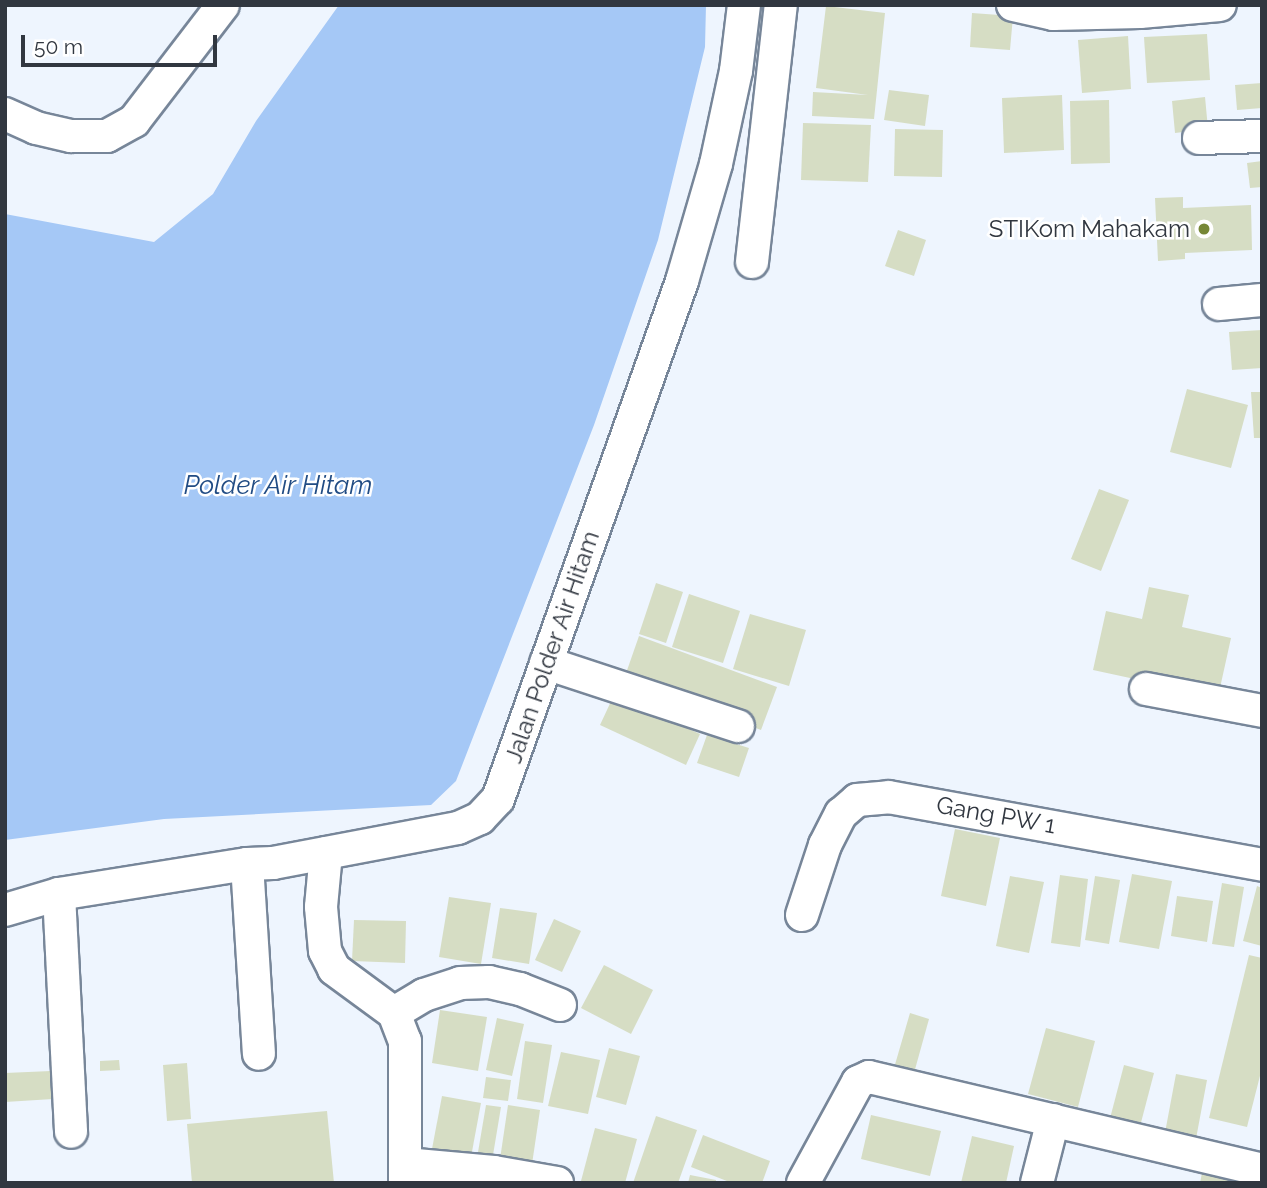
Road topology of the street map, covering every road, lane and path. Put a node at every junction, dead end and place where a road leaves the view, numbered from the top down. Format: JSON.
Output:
{"nodes":[{"id":1,"x":223,"y":5,"type":"edge"},
{"id":2,"x":1013,"y":5,"type":"edge"},
{"id":3,"x":1220,"y":5,"type":"edge"},
{"id":4,"x":744,"y":10,"type":"edge"},
{"id":5,"x":781,"y":10,"type":"edge"},
{"id":6,"x":727,"y":109,"type":"junction"},
{"id":7,"x":5,"y":114,"type":"edge"},
{"id":8,"x":768,"y":114,"type":"junction"},
{"id":9,"x":1262,"y":136,"type":"edge"},
{"id":10,"x":1199,"y":138,"type":"dead end"},
{"id":11,"x":752,"y":262,"type":"dead end"},
{"id":12,"x":1262,"y":300,"type":"edge"},
{"id":13,"x":1219,"y":304,"type":"dead end"},
{"id":14,"x":546,"y":663,"type":"junction"},
{"id":15,"x":1146,"y":689,"type":"dead end"},
{"id":16,"x":1262,"y":711,"type":"edge"},
{"id":17,"x":738,"y":726,"type":"dead end"},
{"id":18,"x":326,"y":853,"type":"junction"},
{"id":19,"x":247,"y":864,"type":"junction"},
{"id":20,"x":1262,"y":864,"type":"edge"},
{"id":21,"x":59,"y":894,"type":"junction"},
{"id":22,"x":5,"y":910,"type":"edge"},
{"id":23,"x":802,"y":915,"type":"dead end"},
{"id":24,"x":560,"y":1005,"type":"dead end"},
{"id":25,"x":394,"y":1013,"type":"junction"},
{"id":26,"x":258,"y":1054,"type":"dead end"},
{"id":27,"x":1054,"y":1120,"type":"junction"},
{"id":28,"x":71,"y":1132,"type":"dead end"},
{"id":29,"x":1262,"y":1170,"type":"edge"},
{"id":30,"x":405,"y":1173,"type":"edge"},
{"id":31,"x":557,"y":1183,"type":"edge"},
{"id":32,"x":803,"y":1183,"type":"edge"},
{"id":33,"x":1037,"y":1183,"type":"edge"}],
"edges":[{"from":1,"to":7,"type":"street"},
{"from":2,"to":3,"type":"street"},
{"from":4,"to":5,"type":"street"},
{"from":4,"to":6,"type":"street","name":"Jalan Polder Air Hitam"},
{"from":5,"to":8,"type":"street"},
{"from":6,"to":8,"type":"street"},
{"from":6,"to":14,"type":"street","name":"Jalan Polder Air Hitam"},
{"from":8,"to":11,"type":"street"},
{"from":9,"to":10,"type":"street"},
{"from":12,"to":13,"type":"street"},
{"from":14,"to":17,"type":"street"},
{"from":14,"to":18,"type":"street","name":"Jalan Polder Air Hitam"},
{"from":15,"to":16,"type":"street"},
{"from":18,"to":19,"type":"street","name":"Jalan Polder Air Hitam"},
{"from":18,"to":25,"type":"street"},
{"from":19,"to":21,"type":"street","name":"Jalan Polder Air Hitam"},
{"from":19,"to":26,"type":"street"},
{"from":20,"to":23,"type":"street","name":"Gang PW 1"},
{"from":21,"to":22,"type":"street","name":"Jalan Polder Air Hitam"},
{"from":21,"to":28,"type":"street"},
{"from":24,"to":25,"type":"street"},
{"from":25,"to":30,"type":"street"},
{"from":27,"to":29,"type":"street"},
{"from":27,"to":32,"type":"street"},
{"from":27,"to":33,"type":"street"},
{"from":30,"to":31,"type":"street"}]}
